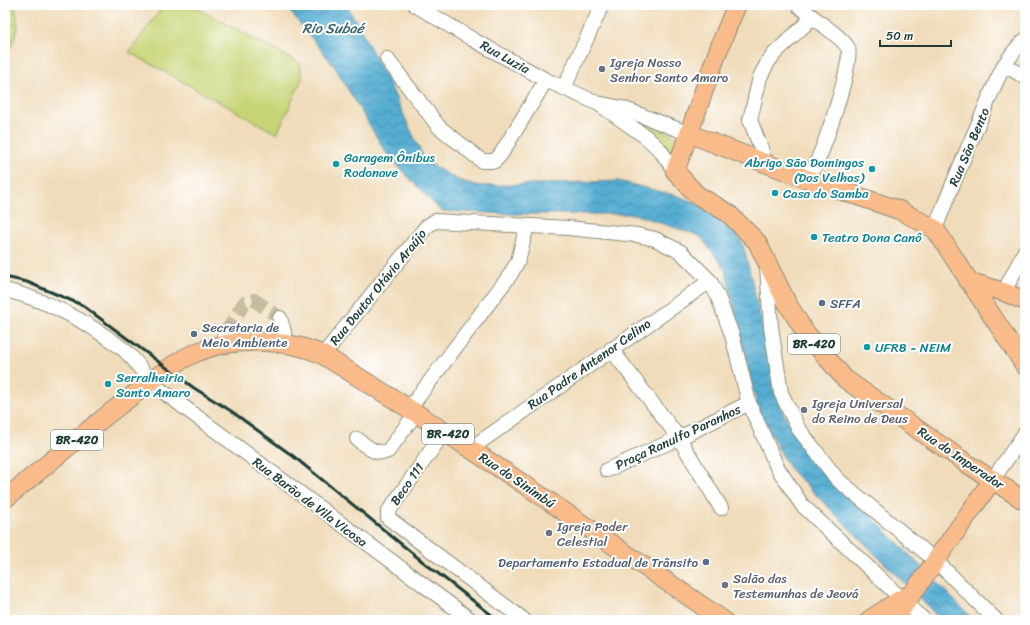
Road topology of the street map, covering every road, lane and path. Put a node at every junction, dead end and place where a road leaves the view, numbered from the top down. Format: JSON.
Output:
{"nodes":[{"id":1,"x":415,"y":5,"type":"edge"},
{"id":2,"x":602,"y":5,"type":"edge"},
{"id":3,"x":737,"y":5,"type":"edge"},
{"id":4,"x":798,"y":5,"type":"edge"},
{"id":5,"x":812,"y":18,"type":"junction"},
{"id":6,"x":1025,"y":40,"type":"edge"},
{"id":7,"x":387,"y":59,"type":"dead end"},
{"id":8,"x":1004,"y":65,"type":"junction"},
{"id":9,"x":1025,"y":77,"type":"edge"},
{"id":10,"x":546,"y":80,"type":"junction"},
{"id":11,"x":564,"y":88,"type":"junction"},
{"id":12,"x":597,"y":103,"type":"junction"},
{"id":13,"x":690,"y":134,"type":"junction"},
{"id":14,"x":764,"y":162,"type":"junction"},
{"id":15,"x":675,"y":171,"type":"junction"},
{"id":16,"x":804,"y":178,"type":"junction"},
{"id":17,"x":527,"y":225,"type":"junction"},
{"id":18,"x":935,"y":229,"type":"junction"},
{"id":19,"x":1025,"y":251,"type":"edge"},
{"id":20,"x":767,"y":264,"type":"junction"},
{"id":21,"x":1021,"y":271,"type":"edge"},
{"id":22,"x":710,"y":281,"type":"junction"},
{"id":23,"x":968,"y":281,"type":"junction"},
{"id":24,"x":5,"y":290,"type":"edge"},
{"id":25,"x":1004,"y":292,"type":"junction"},
{"id":26,"x":1025,"y":301,"type":"edge"},
{"id":27,"x":280,"y":318,"type":"tunnel mouth"},
{"id":28,"x":285,"y":344,"type":"junction"},
{"id":29,"x":611,"y":349,"type":"junction"},
{"id":30,"x":323,"y":355,"type":"junction"},
{"id":31,"x":1025,"y":366,"type":"edge"},
{"id":32,"x":150,"y":382,"type":"junction"},
{"id":33,"x":749,"y":403,"type":"junction"},
{"id":34,"x":412,"y":411,"type":"junction"},
{"id":35,"x":444,"y":432,"type":"junction"},
{"id":36,"x":1025,"y":433,"type":"edge"},
{"id":37,"x":679,"y":438,"type":"junction"},
{"id":38,"x":357,"y":440,"type":"dead end"},
{"id":39,"x":470,"y":449,"type":"junction"},
{"id":40,"x":607,"y":470,"type":"dead end"},
{"id":41,"x":993,"y":479,"type":"junction"},
{"id":42,"x":5,"y":499,"type":"edge"},
{"id":43,"x":1025,"y":501,"type":"edge"},
{"id":44,"x":720,"y":508,"type":"dead end"},
{"id":45,"x":932,"y":567,"type":"junction"},
{"id":46,"x":907,"y":597,"type":"junction"},
{"id":47,"x":874,"y":619,"type":"edge"},
{"id":48,"x":471,"y":620,"type":"edge"},
{"id":49,"x":524,"y":620,"type":"edge"},
{"id":50,"x":723,"y":620,"type":"edge"},
{"id":51,"x":894,"y":620,"type":"edge"},
{"id":52,"x":924,"y":620,"type":"edge"},
{"id":53,"x":996,"y":620,"type":"edge"}],
"edges":[{"from":1,"to":10,"type":"street","name":"Rua Luzia"},
{"from":2,"to":11,"type":"street"},
{"from":3,"to":13,"type":"main road"},
{"from":4,"to":5,"type":"street"},
{"from":5,"to":14,"type":"street"},
{"from":5,"to":16,"type":"street"},
{"from":6,"to":8,"type":"street","name":"Rua São Bento"},
{"from":7,"to":10,"type":"street"},
{"from":8,"to":9,"type":"street"},
{"from":8,"to":18,"type":"street","name":"Rua São Bento"},
{"from":10,"to":11,"type":"street","name":"Rua Luzia"},
{"from":11,"to":12,"type":"street","name":"Rua Luzia"},
{"from":12,"to":13,"type":"street","name":"Rua Luzia"},
{"from":12,"to":15,"type":"street","name":"Rua Luzia"},
{"from":13,"to":14,"type":"main road"},
{"from":13,"to":15,"type":"main road"},
{"from":14,"to":16,"type":"main road"},
{"from":15,"to":20,"type":"main road","name":"Rua do Imperador","number":"BR-420"},
{"from":16,"to":18,"type":"main road"},
{"from":17,"to":22,"type":"street"},
{"from":17,"to":30,"type":"street","name":"Rua Doutor Otávio Araújo"},
{"from":17,"to":34,"type":"street"},
{"from":18,"to":23,"type":"main road"},
{"from":19,"to":21,"type":"street"},
{"from":20,"to":41,"type":"main road","name":"Rua do Imperador","number":"BR-420"},
{"from":20,"to":45,"type":"street"},
{"from":21,"to":25,"type":"street"},
{"from":22,"to":29,"type":"street","name":"Rua Padre Antenor Celino"},
{"from":22,"to":33,"type":"street"},
{"from":23,"to":25,"type":"main road"},
{"from":23,"to":31,"type":"main road"},
{"from":24,"to":32,"type":"street"},
{"from":25,"to":26,"type":"main road"},
{"from":27,"to":28,"type":"street"},
{"from":28,"to":30,"type":"main road","name":"Rua do Sinimbú","number":"BR-420"},
{"from":28,"to":32,"type":"main road","name":"Rua do Sinimbú","number":"BR-420"},
{"from":29,"to":37,"type":"street"},
{"from":29,"to":39,"type":"street","name":"Rua Padre Antenor Celino"},
{"from":30,"to":34,"type":"main road","name":"Rua do Sinimbú","number":"BR-420"},
{"from":32,"to":42,"type":"main road","number":"BR-420"},
{"from":32,"to":48,"type":"street","name":"Rua Barão de Vila Vicosa"},
{"from":33,"to":37,"type":"street","name":"Praça Ranulfo Paranhos"},
{"from":33,"to":46,"type":"street"},
{"from":34,"to":35,"type":"main road","name":"Rua do Sinimbú","number":"BR-420"},
{"from":34,"to":38,"type":"street"},
{"from":35,"to":39,"type":"main road","name":"Rua do Sinimbú","number":"BR-420"},
{"from":35,"to":49,"type":"street","name":"Beco 111"},
{"from":36,"to":41,"type":"street"},
{"from":37,"to":40,"type":"street","name":"Praça Ranulfo Paranhos"},
{"from":37,"to":44,"type":"street"},
{"from":39,"to":50,"type":"main road","name":"Rua do Sinimbú","number":"BR-420"},
{"from":41,"to":43,"type":"main road","name":"Rua do Imperador","number":"BR-420"},
{"from":41,"to":45,"type":"main road"},
{"from":45,"to":46,"type":"main road"},
{"from":45,"to":53,"type":"street"},
{"from":46,"to":47,"type":"main road"},
{"from":46,"to":51,"type":"main road"},
{"from":46,"to":52,"type":"street"}]}
